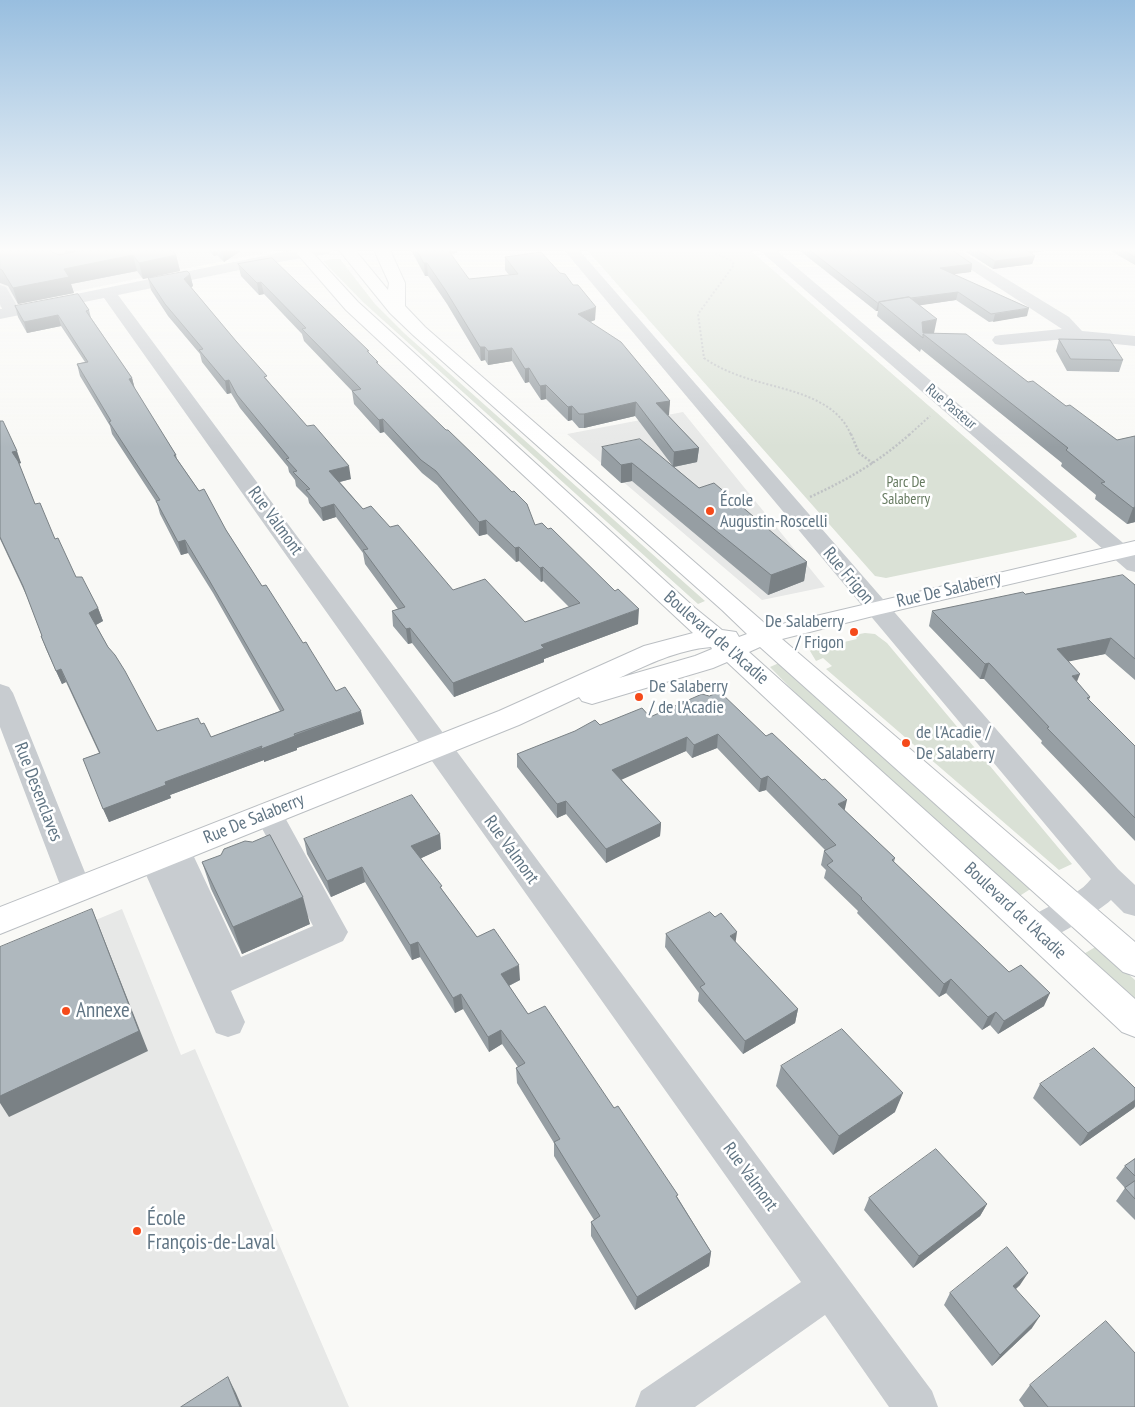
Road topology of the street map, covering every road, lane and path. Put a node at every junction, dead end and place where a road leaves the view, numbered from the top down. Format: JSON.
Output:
{"nodes":[{"id":1,"x":125,"y":316,"type":"edge"},
{"id":2,"x":362,"y":316,"type":"edge"},
{"id":3,"x":403,"y":316,"type":"edge"},
{"id":4,"x":627,"y":316,"type":"edge"},
{"id":5,"x":698,"y":316,"type":"edge"},
{"id":6,"x":844,"y":316,"type":"edge"},
{"id":7,"x":1054,"y":316,"type":"edge"},
{"id":8,"x":1077,"y":335,"type":"junction"},
{"id":9,"x":1001,"y":340,"type":"dead end"},
{"id":10,"x":1135,"y":341,"type":"edge"},
{"id":11,"x":935,"y":411,"type":"dead end"},
{"id":12,"x":874,"y":464,"type":"junction"},
{"id":13,"x":806,"y":498,"type":"dead end"},
{"id":14,"x":1130,"y":555,"type":"edge"},
{"id":15,"x":875,"y":608,"type":"junction"},
{"id":16,"x":764,"y":636,"type":"junction"},
{"id":17,"x":724,"y":645,"type":"junction"},
{"id":18,"x":0,"y":693,"type":"edge"},
{"id":19,"x":437,"y":746,"type":"junction"},
{"id":20,"x":268,"y":813,"type":"junction"},
{"id":21,"x":165,"y":855,"type":"junction"},
{"id":22,"x":1107,"y":877,"type":"junction"},
{"id":23,"x":77,"y":890,"type":"junction"},
{"id":24,"x":1135,"y":904,"type":"edge"},
{"id":25,"x":1074,"y":908,"type":"junction"},
{"id":26,"x":0,"y":921,"type":"edge"},
{"id":27,"x":1035,"y":930,"type":"junction"},
{"id":28,"x":1135,"y":962,"type":"edge"},
{"id":29,"x":222,"y":980,"type":"junction"},
{"id":30,"x":228,"y":1022,"type":"dead end"},
{"id":31,"x":1135,"y":1022,"type":"edge"},
{"id":32,"x":830,"y":1287,"type":"junction"},
{"id":33,"x":657,"y":1407,"type":"edge"},
{"id":34,"x":916,"y":1407,"type":"edge"}],
"edges":[{"from":1,"to":19,"type":"street","name":"Rue Valmont"},
{"from":2,"to":17,"type":"main road","name":"Boulevard de l'Acadie"},
{"from":3,"to":16,"type":"main road","name":"Boulevard de l'Acadie"},
{"from":4,"to":15,"type":"street","name":"Rue Frigon"},
{"from":5,"to":12,"type":"path"},
{"from":6,"to":14,"type":"street","name":"Rue Pasteur"},
{"from":7,"to":8,"type":"street"},
{"from":8,"to":9,"type":"street"},
{"from":8,"to":10,"type":"street"},
{"from":11,"to":12,"type":"path"},
{"from":12,"to":13,"type":"path"},
{"from":14,"to":15,"type":"main road","name":"Rue De Salaberry"},
{"from":15,"to":16,"type":"main road","name":"Rue De Salaberry"},
{"from":15,"to":22,"type":"street","name":"Rue Frigon"},
{"from":16,"to":17,"type":"main road","name":"Rue De Salaberry"},
{"from":16,"to":25,"type":"main road","name":"Boulevard de l'Acadie"},
{"from":17,"to":19,"type":"main road","name":"Rue De Salaberry"},
{"from":17,"to":27,"type":"main road","name":"Boulevard de l'Acadie"},
{"from":18,"to":23,"type":"street","name":"Rue Desenclaves"},
{"from":19,"to":20,"type":"main road","name":"Rue De Salaberry"},
{"from":19,"to":32,"type":"street","name":"Rue Valmont"},
{"from":20,"to":21,"type":"main road","name":"Rue De Salaberry"},
{"from":20,"to":29,"type":"street"},
{"from":21,"to":23,"type":"main road","name":"Rue De Salaberry"},
{"from":21,"to":29,"type":"street"},
{"from":22,"to":24,"type":"street","name":"Rue Frigon"},
{"from":22,"to":25,"type":"street"},
{"from":23,"to":26,"type":"main road","name":"Rue De Salaberry"},
{"from":25,"to":27,"type":"street"},
{"from":25,"to":28,"type":"main road","name":"Boulevard de l'Acadie"},
{"from":27,"to":31,"type":"main road","name":"Boulevard de l'Acadie"},
{"from":29,"to":30,"type":"street"},
{"from":32,"to":33,"type":"street"},
{"from":32,"to":34,"type":"street","name":"Rue Valmont"}]}
